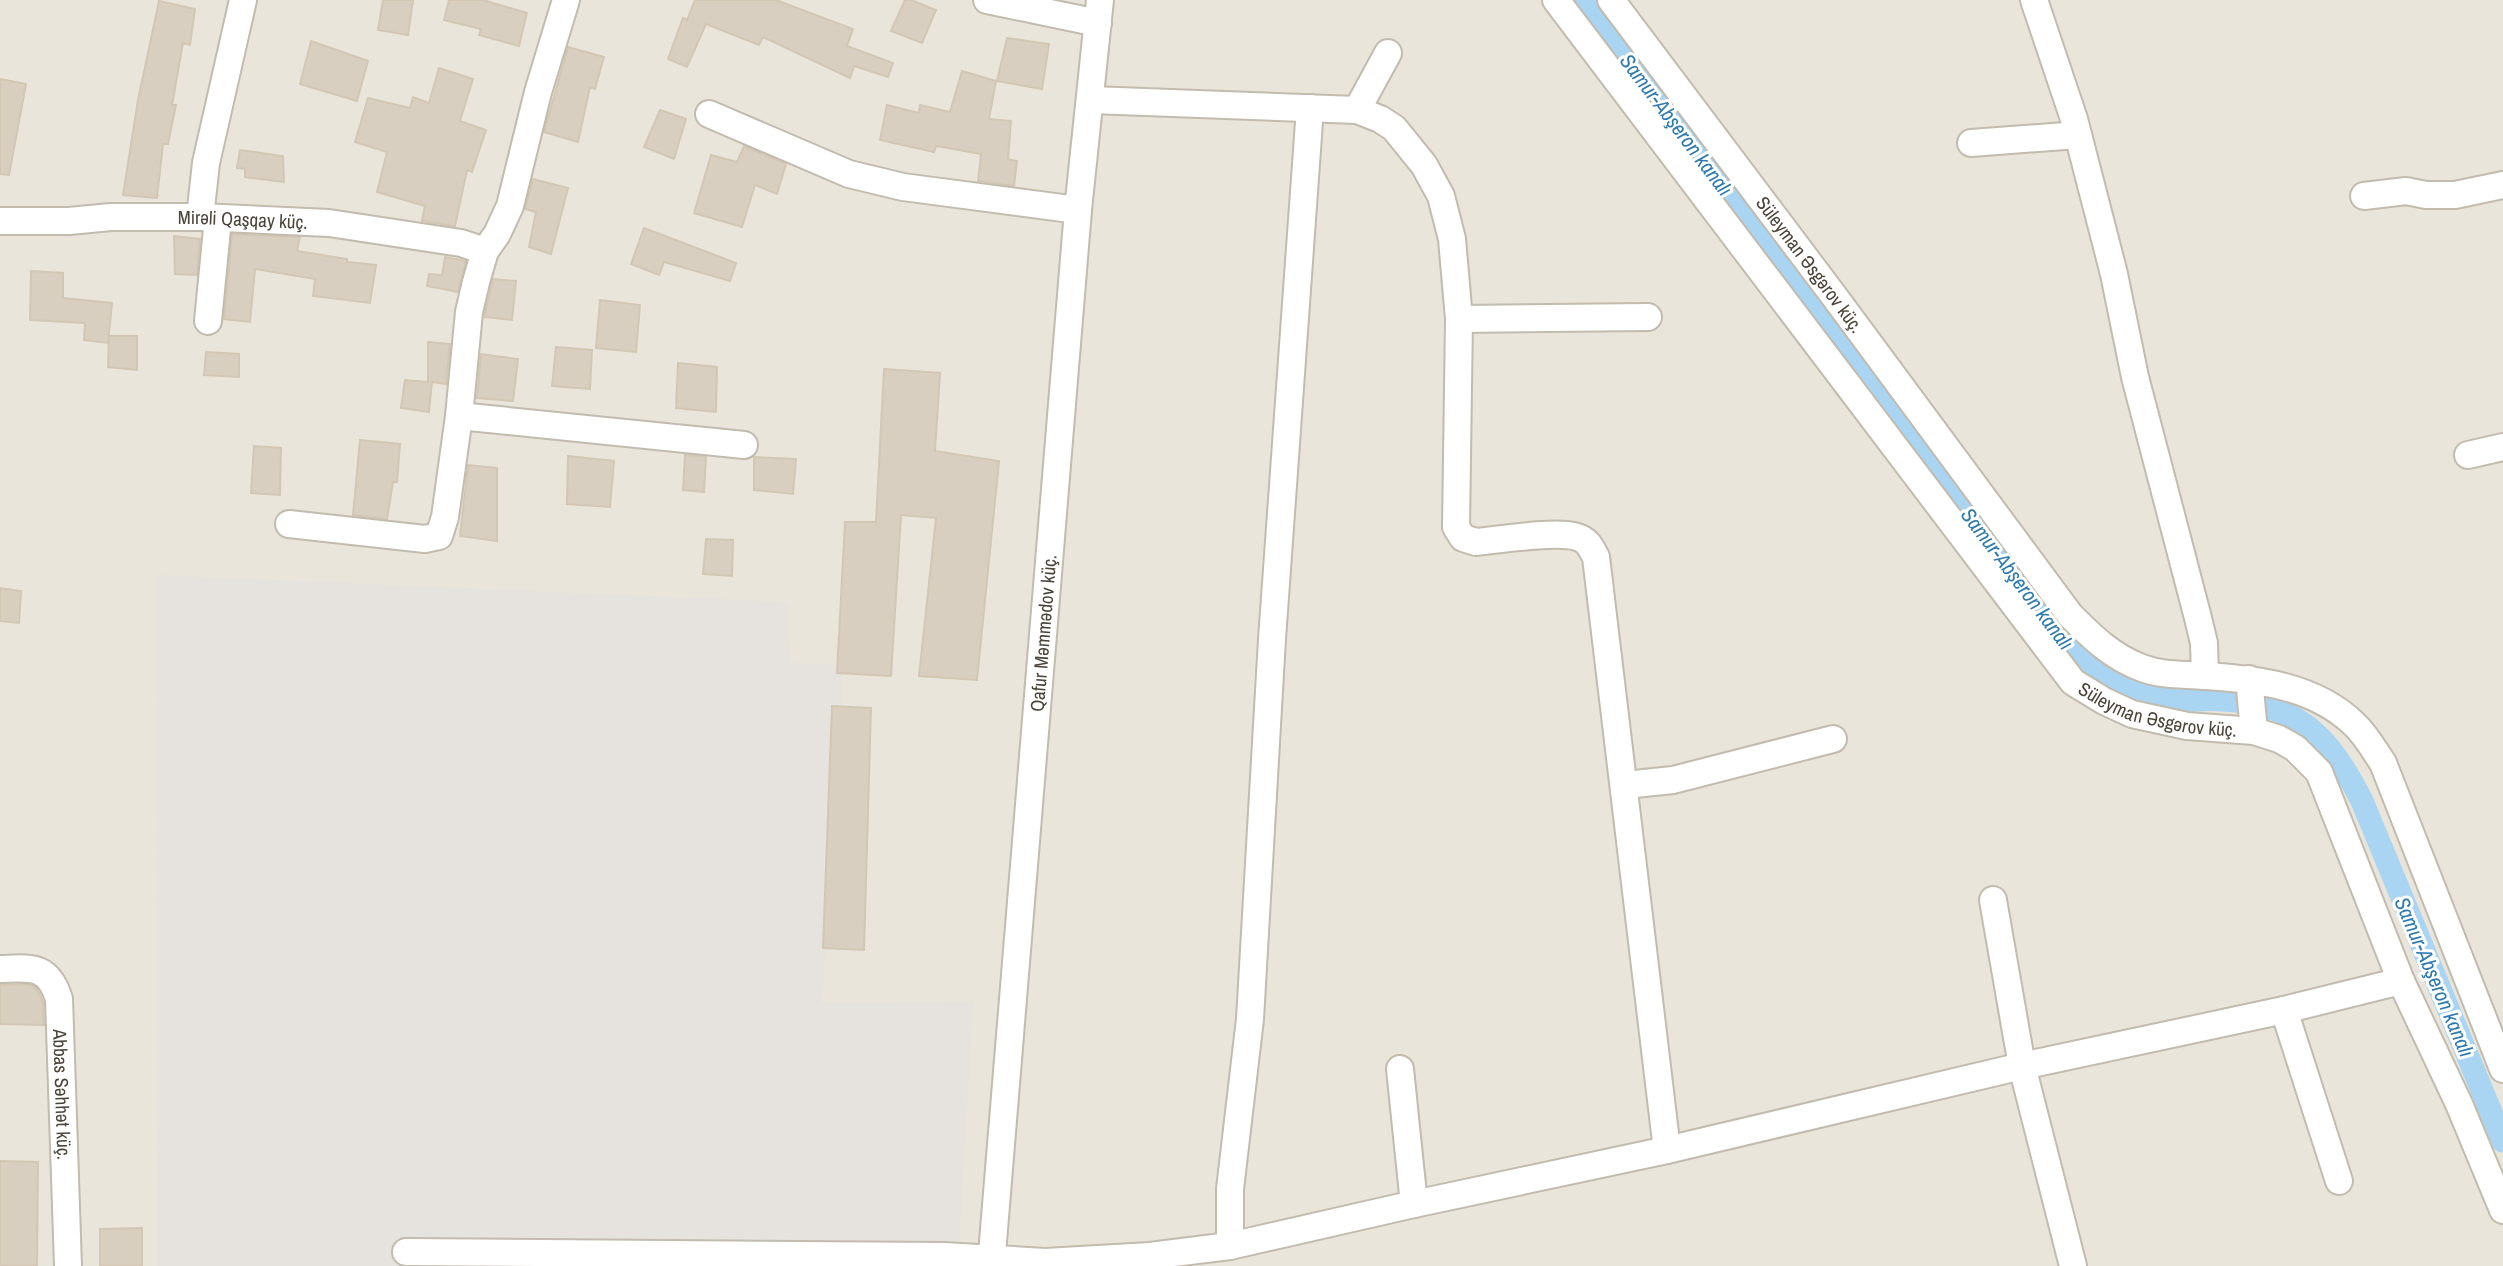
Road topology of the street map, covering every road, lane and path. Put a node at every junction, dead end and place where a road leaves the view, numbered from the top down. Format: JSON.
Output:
{"nodes":[{"id":1,"x":243,"y":0,"type":"edge"},
{"id":2,"x":566,"y":0,"type":"edge"},
{"id":3,"x":987,"y":0,"type":"edge"},
{"id":4,"x":1556,"y":0,"type":"edge"},
{"id":5,"x":1611,"y":0,"type":"edge"},
{"id":6,"x":2034,"y":0,"type":"edge"},
{"id":7,"x":1099,"y":12,"type":"edge"},
{"id":8,"x":1388,"y":53,"type":"dead end"},
{"id":9,"x":1090,"y":100,"type":"junction"},
{"id":10,"x":1310,"y":108,"type":"junction"},
{"id":11,"x":1357,"y":110,"type":"junction"},
{"id":12,"x":709,"y":114,"type":"dead end"},
{"id":13,"x":2078,"y":135,"type":"junction"},
{"id":14,"x":1971,"y":143,"type":"dead end"},
{"id":15,"x":2503,"y":185,"type":"edge"},
{"id":16,"x":2364,"y":196,"type":"dead end"},
{"id":17,"x":1078,"y":210,"type":"junction"},
{"id":18,"x":209,"y":218,"type":"junction"},
{"id":19,"x":0,"y":221,"type":"edge"},
{"id":20,"x":485,"y":251,"type":"junction"},
{"id":21,"x":1648,"y":317,"type":"dead end"},
{"id":22,"x":1459,"y":319,"type":"junction"},
{"id":23,"x":208,"y":321,"type":"dead end"},
{"id":24,"x":459,"y":416,"type":"junction"},
{"id":25,"x":744,"y":445,"type":"dead end"},
{"id":26,"x":2503,"y":447,"type":"edge"},
{"id":27,"x":2468,"y":454,"type":"dead end"},
{"id":28,"x":289,"y":524,"type":"dead end"},
{"id":29,"x":2205,"y":676,"type":"junction"},
{"id":30,"x":2249,"y":679,"type":"junction"},
{"id":31,"x":2254,"y":731,"type":"junction"},
{"id":32,"x":1833,"y":739,"type":"dead end"},
{"id":33,"x":1625,"y":785,"type":"junction"},
{"id":34,"x":1993,"y":900,"type":"dead end"},
{"id":35,"x":0,"y":969,"type":"edge"},
{"id":36,"x":2401,"y":981,"type":"junction"},
{"id":37,"x":2284,"y":1010,"type":"junction"},
{"id":38,"x":2022,"y":1066,"type":"junction"},
{"id":39,"x":1400,"y":1069,"type":"dead end"},
{"id":40,"x":2503,"y":1069,"type":"edge"},
{"id":41,"x":1667,"y":1150,"type":"junction"},
{"id":42,"x":2339,"y":1181,"type":"dead end"},
{"id":43,"x":1414,"y":1204,"type":"junction"},
{"id":44,"x":2503,"y":1210,"type":"edge"},
{"id":45,"x":1230,"y":1246,"type":"junction"},
{"id":46,"x":406,"y":1252,"type":"dead end"},
{"id":47,"x":992,"y":1262,"type":"edge"},
{"id":48,"x":68,"y":1266,"type":"edge"},
{"id":49,"x":2073,"y":1266,"type":"edge"}],
"edges":[{"from":1,"to":18,"type":"street"},
{"from":2,"to":20,"type":"street"},
{"from":3,"to":7,"type":"street"},
{"from":4,"to":31,"type":"street","name":"Süleyman Əsgərov küç."},
{"from":5,"to":29,"type":"street","name":"Süleyman Əsgərov küç."},
{"from":6,"to":13,"type":"street"},
{"from":7,"to":9,"type":"street","name":"Qafur Məmmədov küç."},
{"from":8,"to":11,"type":"street"},
{"from":9,"to":10,"type":"street"},
{"from":9,"to":17,"type":"street","name":"Qafur Məmmədov küç."},
{"from":10,"to":11,"type":"street"},
{"from":10,"to":45,"type":"street"},
{"from":11,"to":22,"type":"street"},
{"from":12,"to":17,"type":"street"},
{"from":13,"to":14,"type":"street"},
{"from":13,"to":29,"type":"street"},
{"from":15,"to":16,"type":"street"},
{"from":17,"to":47,"type":"street","name":"Qafur Məmmədov küç."},
{"from":18,"to":19,"type":"street","name":"Mirəli Qaşqay küç."},
{"from":18,"to":20,"type":"street","name":"Mirəli Qaşqay küç."},
{"from":18,"to":23,"type":"street"},
{"from":20,"to":24,"type":"street"},
{"from":21,"to":22,"type":"street"},
{"from":22,"to":33,"type":"street"},
{"from":24,"to":25,"type":"street"},
{"from":24,"to":28,"type":"street"},
{"from":26,"to":27,"type":"street"},
{"from":29,"to":30,"type":"street","name":"Süleyman Əsgərov küç."},
{"from":30,"to":31,"type":"street"},
{"from":30,"to":40,"type":"street","name":"Süleyman Əsgərov küç."},
{"from":31,"to":36,"type":"street","name":"Süleyman Əsgərov küç."},
{"from":32,"to":33,"type":"street"},
{"from":33,"to":41,"type":"street"},
{"from":34,"to":38,"type":"street"},
{"from":35,"to":48,"type":"street","name":"Abbas Səhhət küç."},
{"from":36,"to":37,"type":"street"},
{"from":36,"to":44,"type":"street","name":"Süleyman Əsgərov küç."},
{"from":37,"to":38,"type":"street"},
{"from":37,"to":42,"type":"street"},
{"from":38,"to":41,"type":"street"},
{"from":38,"to":49,"type":"street"},
{"from":39,"to":43,"type":"street"},
{"from":41,"to":43,"type":"street"},
{"from":43,"to":45,"type":"street"},
{"from":45,"to":47,"type":"street"},
{"from":46,"to":47,"type":"street"}]}
